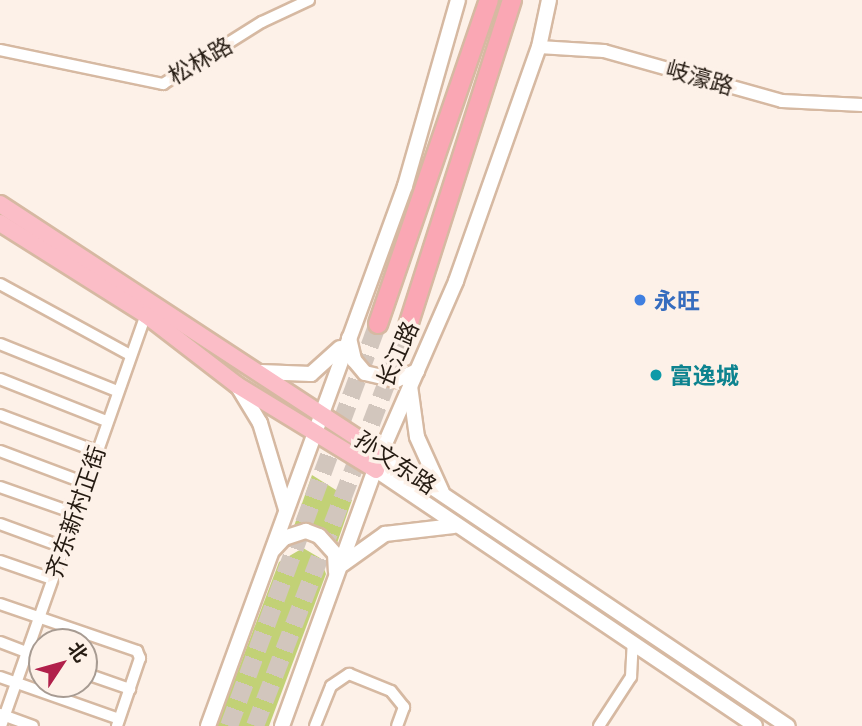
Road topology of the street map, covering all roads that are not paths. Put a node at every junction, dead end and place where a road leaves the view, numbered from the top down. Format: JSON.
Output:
{"nodes":[{"id":1,"x":309,"y":0,"type":"edge"},
{"id":2,"x":458,"y":0,"type":"edge"},
{"id":3,"x":489,"y":0,"type":"edge"},
{"id":4,"x":512,"y":0,"type":"edge"},
{"id":5,"x":549,"y":0,"type":"edge"},
{"id":6,"x":539,"y":47,"type":"junction"},
{"id":7,"x":0,"y":50,"type":"edge"},
{"id":8,"x":862,"y":105,"type":"edge"},
{"id":9,"x":0,"y":204,"type":"edge"},
{"id":10,"x":0,"y":223,"type":"edge"},
{"id":11,"x":0,"y":284,"type":"edge"},
{"id":12,"x":149,"y":307,"type":"junction"},
{"id":13,"x":378,"y":324,"type":"tunnel mouth"},
{"id":14,"x":406,"y":332,"type":"tunnel mouth"},
{"id":15,"x":349,"y":336,"type":"junction"},
{"id":16,"x":0,"y":344,"type":"edge"},
{"id":17,"x":130,"y":355,"type":"junction"},
{"id":18,"x":416,"y":371,"type":"junction"},
{"id":19,"x":261,"y":372,"type":"junction"},
{"id":20,"x":0,"y":379,"type":"edge"},
{"id":21,"x":237,"y":385,"type":"junction"},
{"id":22,"x":410,"y":385,"type":"junction"},
{"id":23,"x":117,"y":391,"type":"junction"},
{"id":24,"x":321,"y":412,"type":"junction"},
{"id":25,"x":0,"y":415,"type":"edge"},
{"id":26,"x":106,"y":421,"type":"junction"},
{"id":27,"x":317,"y":430,"type":"junction"},
{"id":28,"x":0,"y":451,"type":"edge"},
{"id":29,"x":96,"y":451,"type":"junction"},
{"id":30,"x":381,"y":453,"type":"junction"},
{"id":31,"x":376,"y":470,"type":"junction"},
{"id":32,"x":85,"y":483,"type":"junction"},
{"id":33,"x":0,"y":487,"type":"edge"},
{"id":34,"x":442,"y":494,"type":"junction"},
{"id":35,"x":286,"y":509,"type":"junction"},
{"id":36,"x":74,"y":513,"type":"junction"},
{"id":37,"x":0,"y":524,"type":"edge"},
{"id":38,"x":453,"y":526,"type":"junction"},
{"id":39,"x":63,"y":547,"type":"junction"},
{"id":40,"x":269,"y":553,"type":"junction"},
{"id":41,"x":0,"y":561,"type":"edge"},
{"id":42,"x":342,"y":565,"type":"junction"},
{"id":43,"x":52,"y":579,"type":"junction"},
{"id":44,"x":337,"y":580,"type":"junction"},
{"id":45,"x":0,"y":604,"type":"edge"},
{"id":46,"x":38,"y":618,"type":"junction"},
{"id":47,"x":0,"y":642,"type":"edge"},
{"id":48,"x":633,"y":644,"type":"junction"},
{"id":49,"x":26,"y":652,"type":"junction"},
{"id":50,"x":0,"y":677,"type":"edge"},
{"id":51,"x":98,"y":678,"type":"edge"},
{"id":52,"x":15,"y":682,"type":"junction"},
{"id":53,"x":130,"y":689,"type":"junction"},
{"id":54,"x":2,"y":719,"type":"edge"},
{"id":55,"x":118,"y":723,"type":"edge"},
{"id":56,"x":33,"y":726,"type":"edge"},
{"id":57,"x":208,"y":726,"type":"edge"},
{"id":58,"x":282,"y":726,"type":"edge"},
{"id":59,"x":315,"y":726,"type":"edge"},
{"id":60,"x":397,"y":726,"type":"edge"},
{"id":61,"x":599,"y":726,"type":"edge"},
{"id":62,"x":755,"y":726,"type":"edge"},
{"id":63,"x":788,"y":726,"type":"edge"}],
"edges":[{"from":1,"to":7,"type":"street","name":"松林路"},
{"from":2,"to":15,"type":"main road"},
{"from":3,"to":13,"type":"highway","name":"长江路"},
{"from":4,"to":14,"type":"highway","name":"长江路"},
{"from":5,"to":6,"type":"main road","name":"长江路"},
{"from":6,"to":8,"type":"street","name":"岐濠路"},
{"from":6,"to":18,"type":"main road","name":"长江路"},
{"from":9,"to":12,"type":"main road","name":"孙文东路"},
{"from":10,"to":12,"type":"main road","name":"孙文东路"},
{"from":11,"to":17,"type":"street"},
{"from":12,"to":17,"type":"street","name":"齐东新村正街"},
{"from":12,"to":19,"type":"main road","name":"孙文东路"},
{"from":12,"to":21,"type":"main road","name":"孙文东路"},
{"from":15,"to":18,"type":"main road"},
{"from":15,"to":19,"type":"main road"},
{"from":15,"to":24,"type":"main road"},
{"from":16,"to":23,"type":"street"},
{"from":17,"to":23,"type":"street","name":"齐东新村正街"},
{"from":18,"to":22,"type":"main road","name":"长江路"},
{"from":19,"to":24,"type":"main road","name":"孙文东路"},
{"from":20,"to":26,"type":"street"},
{"from":21,"to":27,"type":"main road","name":"孙文东路"},
{"from":21,"to":35,"type":"main road"},
{"from":22,"to":30,"type":"main road","name":"长江路"},
{"from":22,"to":34,"type":"main road"},
{"from":23,"to":26,"type":"street","name":"齐东新村正街"},
{"from":24,"to":27,"type":"main road"},
{"from":24,"to":30,"type":"main road","name":"孙文东路"},
{"from":25,"to":29,"type":"street"},
{"from":26,"to":29,"type":"street","name":"齐东新村正街"},
{"from":27,"to":31,"type":"main road","name":"孙文东路"},
{"from":27,"to":35,"type":"main road"},
{"from":28,"to":32,"type":"street"},
{"from":29,"to":32,"type":"street","name":"齐东新村正街"},
{"from":30,"to":31,"type":"main road","name":"长江路"},
{"from":30,"to":34,"type":"main road","name":"孙文东路"},
{"from":31,"to":38,"type":"main road","name":"孙文东路"},
{"from":31,"to":42,"type":"main road","name":"长江路"},
{"from":32,"to":36,"type":"street","name":"齐东新村正街"},
{"from":33,"to":36,"type":"street"},
{"from":34,"to":63,"type":"main road","name":"孙文东路"},
{"from":35,"to":40,"type":"main road"},
{"from":36,"to":39,"type":"street","name":"齐东新村正街"},
{"from":37,"to":39,"type":"street"},
{"from":38,"to":42,"type":"main road"},
{"from":38,"to":48,"type":"main road","name":"孙文东路"},
{"from":39,"to":43,"type":"street","name":"齐东新村正街"},
{"from":40,"to":44,"type":"main road"},
{"from":40,"to":57,"type":"main road"},
{"from":41,"to":43,"type":"street"},
{"from":42,"to":44,"type":"main road","name":"长江路"},
{"from":43,"to":46,"type":"street","name":"齐东新村正街"},
{"from":44,"to":58,"type":"main road","name":"长江路"},
{"from":45,"to":46,"type":"street"},
{"from":46,"to":49,"type":"street","name":"齐东新村正街"},
{"from":46,"to":53,"type":"street"},
{"from":47,"to":49,"type":"street"},
{"from":48,"to":61,"type":"street"},
{"from":48,"to":62,"type":"main road","name":"孙文东路"},
{"from":49,"to":52,"type":"street","name":"齐东新村正街"},
{"from":50,"to":52,"type":"street"},
{"from":51,"to":53,"type":"street"},
{"from":52,"to":54,"type":"street","name":"齐东新村正街"},
{"from":52,"to":55,"type":"street"},
{"from":53,"to":55,"type":"street"},
{"from":54,"to":56,"type":"street"},
{"from":59,"to":60,"type":"street"}]}
